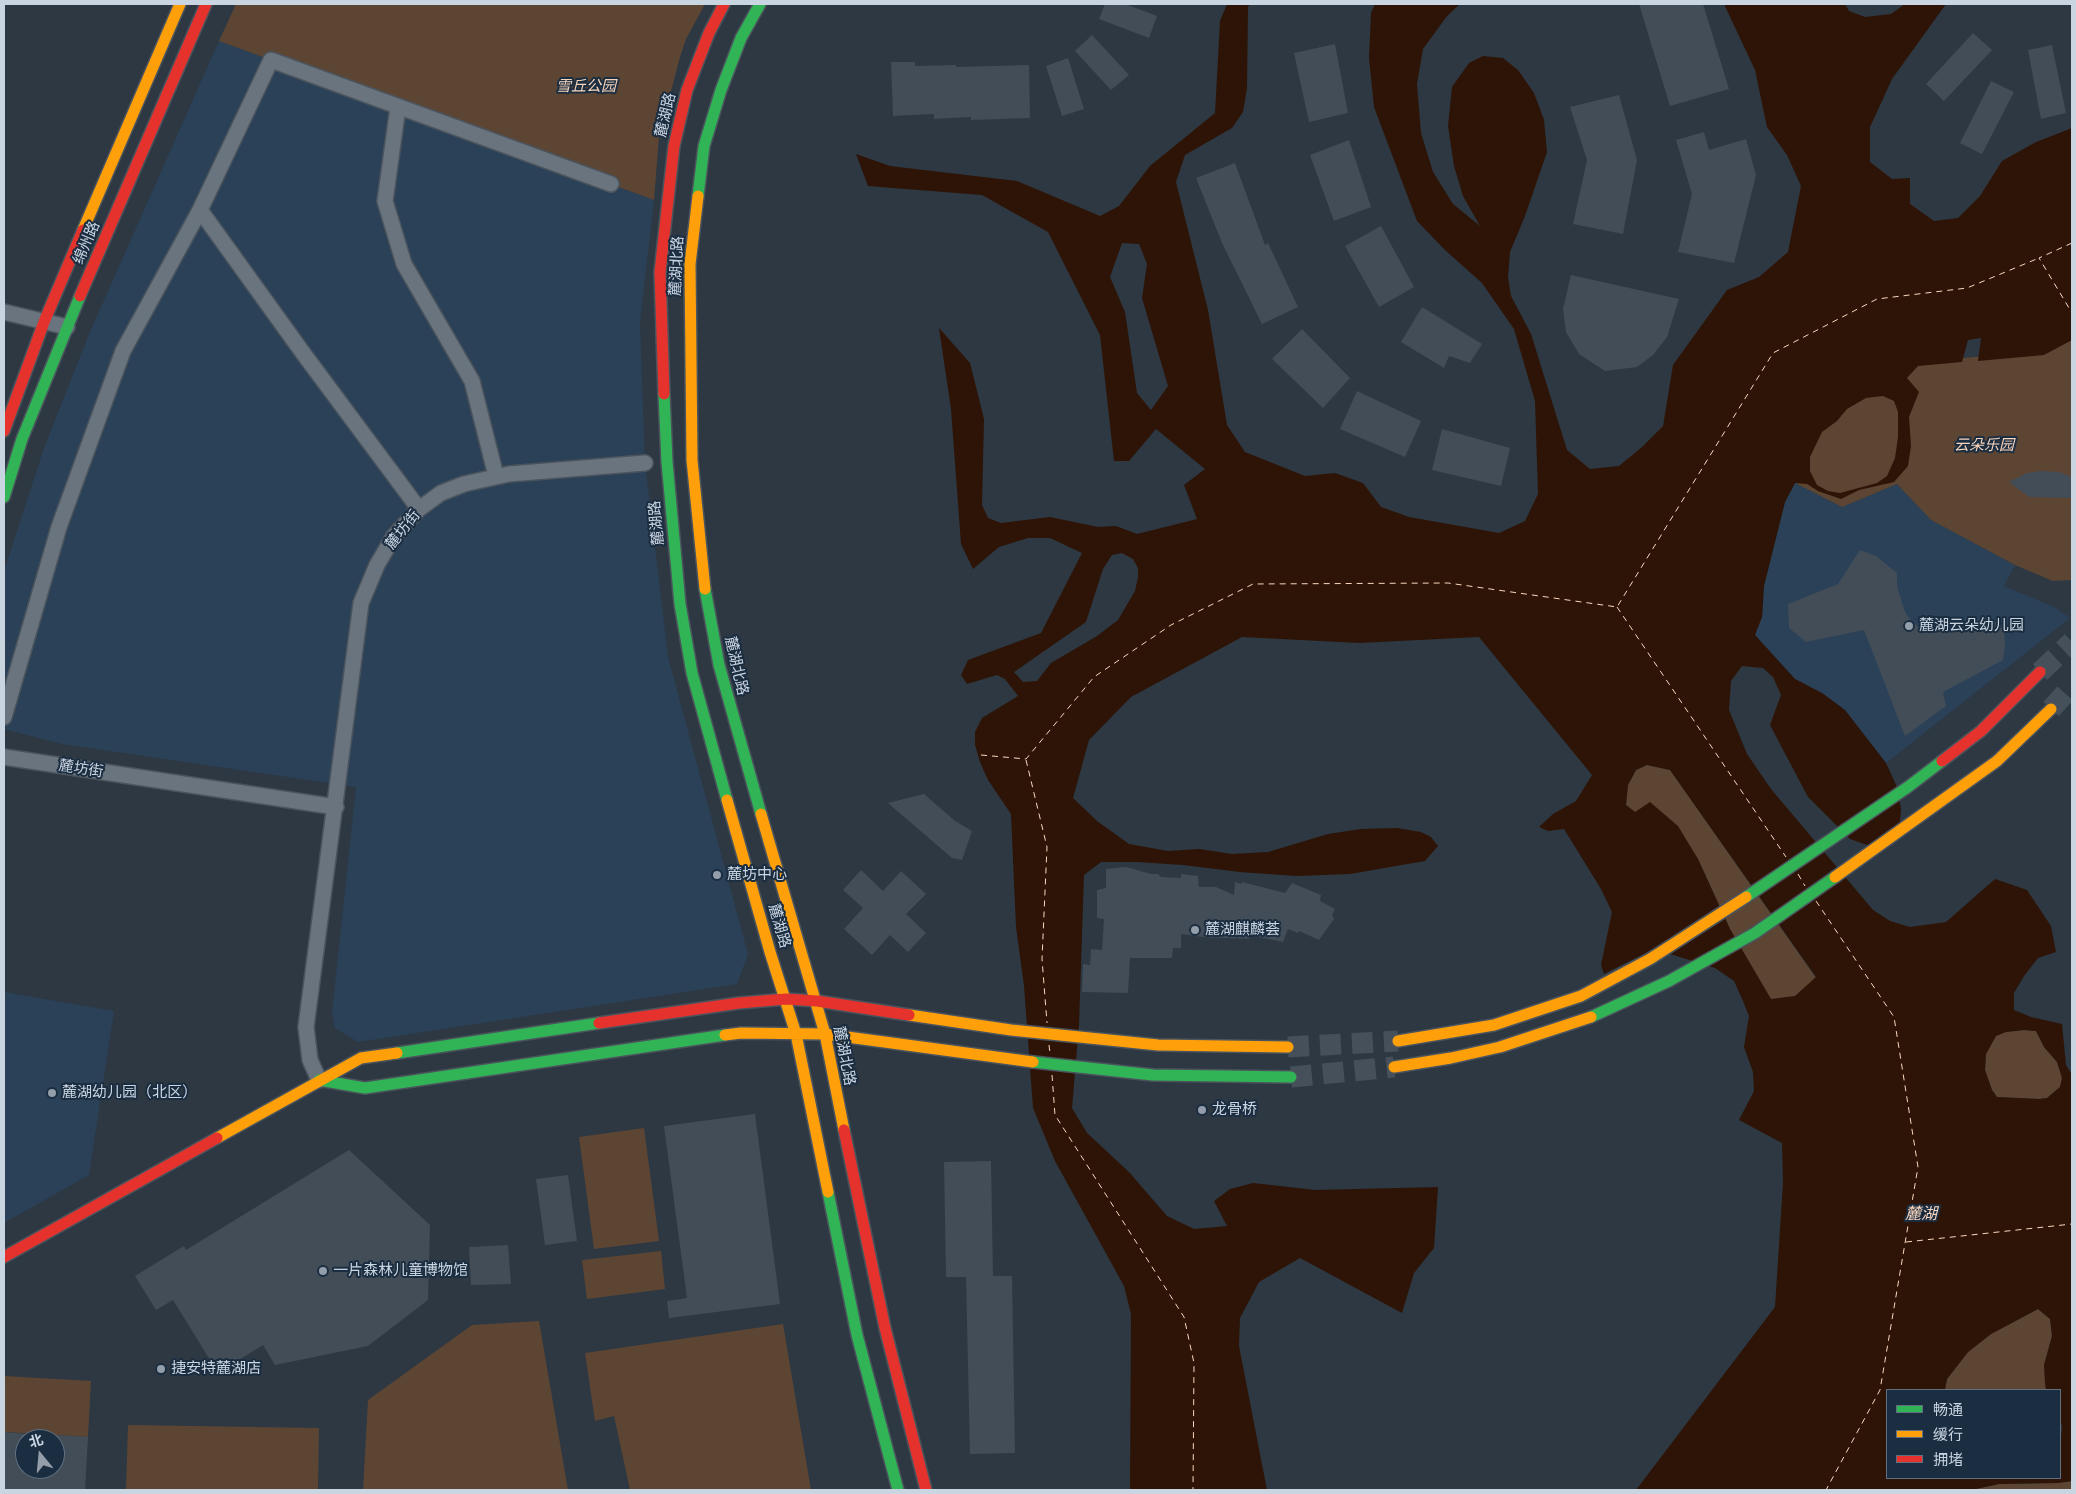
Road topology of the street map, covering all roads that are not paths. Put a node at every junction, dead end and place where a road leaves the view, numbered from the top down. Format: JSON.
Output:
{"nodes":[{"id":1,"x":180,"y":4,"type":"edge"},
{"id":2,"x":206,"y":4,"type":"edge"},
{"id":3,"x":724,"y":4,"type":"edge"},
{"id":4,"x":760,"y":4,"type":"edge"},
{"id":5,"x":398,"y":107,"type":"junction"},
{"id":6,"x":611,"y":184,"type":"dead end"},
{"id":7,"x":200,"y":210,"type":"junction"},
{"id":8,"x":4,"y":312,"type":"edge"},
{"id":9,"x":44,"y":322,"type":"junction"},
{"id":10,"x":67,"y":327,"type":"junction"},
{"id":11,"x":4,"y":431,"type":"edge"},
{"id":12,"x":680,"y":439,"type":"junction"},
{"id":13,"x":645,"y":463,"type":"dead end"},
{"id":14,"x":496,"y":476,"type":"junction"},
{"id":15,"x":682,"y":487,"type":"junction"},
{"id":16,"x":4,"y":497,"type":"edge"},
{"id":17,"x":419,"y":509,"type":"junction"},
{"id":18,"x":2040,"y":672,"type":"tunnel mouth"},
{"id":19,"x":2051,"y":709,"type":"tunnel mouth"},
{"id":20,"x":4,"y":717,"type":"edge"},
{"id":21,"x":4,"y":757,"type":"edge"},
{"id":22,"x":336,"y":807,"type":"junction"},
{"id":23,"x":786,"y":999,"type":"junction"},
{"id":24,"x":817,"y":1001,"type":"junction"},
{"id":25,"x":1472,"y":1030,"type":"junction"},
{"id":26,"x":796,"y":1034,"type":"junction"},
{"id":27,"x":825,"y":1034,"type":"junction"},
{"id":28,"x":1398,"y":1041,"type":"tunnel mouth"},
{"id":29,"x":1288,"y":1047,"type":"tunnel mouth"},
{"id":30,"x":1475,"y":1053,"type":"junction"},
{"id":31,"x":1394,"y":1067,"type":"tunnel mouth"},
{"id":32,"x":1291,"y":1077,"type":"tunnel mouth"},
{"id":33,"x":319,"y":1080,"type":"junction"},
{"id":34,"x":4,"y":1257,"type":"edge"},
{"id":35,"x":898,"y":1490,"type":"edge"},
{"id":36,"x":926,"y":1490,"type":"edge"}],
"edges":[{"from":1,"to":9,"type":"street","name":"绵州路"},
{"from":2,"to":10,"type":"street","name":"绵州路"},
{"from":3,"to":12,"type":"street","name":"麓湖路"},
{"from":4,"to":12,"type":"street","name":"麓湖北路"},
{"from":5,"to":6,"type":"street"},
{"from":5,"to":7,"type":"street"},
{"from":5,"to":14,"type":"street"},
{"from":7,"to":17,"type":"street"},
{"from":7,"to":20,"type":"street"},
{"from":8,"to":9,"type":"street"},
{"from":9,"to":10,"type":"street"},
{"from":9,"to":11,"type":"street","name":"绵州路"},
{"from":10,"to":16,"type":"street","name":"绵州路"},
{"from":12,"to":15,"type":"street","name":"麓湖北路"},
{"from":12,"to":15,"type":"street","name":"麓湖路"},
{"from":13,"to":14,"type":"street","name":"麓坊街"},
{"from":14,"to":17,"type":"street","name":"麓坊街"},
{"from":15,"to":23,"type":"street","name":"麓湖路"},
{"from":15,"to":24,"type":"street","name":"麓湖北路"},
{"from":17,"to":22,"type":"street","name":"麓坊街"},
{"from":18,"to":25,"type":"street"},
{"from":19,"to":30,"type":"street"},
{"from":21,"to":22,"type":"street","name":"麓坊街"},
{"from":22,"to":33,"type":"street","name":"麓坊街"},
{"from":23,"to":24,"type":"street"},
{"from":23,"to":26,"type":"street","name":"麓湖路"},
{"from":23,"to":33,"type":"street"},
{"from":24,"to":27,"type":"street","name":"麓湖北路"},
{"from":24,"to":29,"type":"street"},
{"from":25,"to":28,"type":"street"},
{"from":25,"to":30,"type":"street"},
{"from":26,"to":27,"type":"street"},
{"from":26,"to":33,"type":"street"},
{"from":26,"to":35,"type":"street","name":"麓湖路"},
{"from":27,"to":32,"type":"street"},
{"from":27,"to":36,"type":"street","name":"麓湖北路"},
{"from":30,"to":31,"type":"street"},
{"from":33,"to":34,"type":"street"}]}
